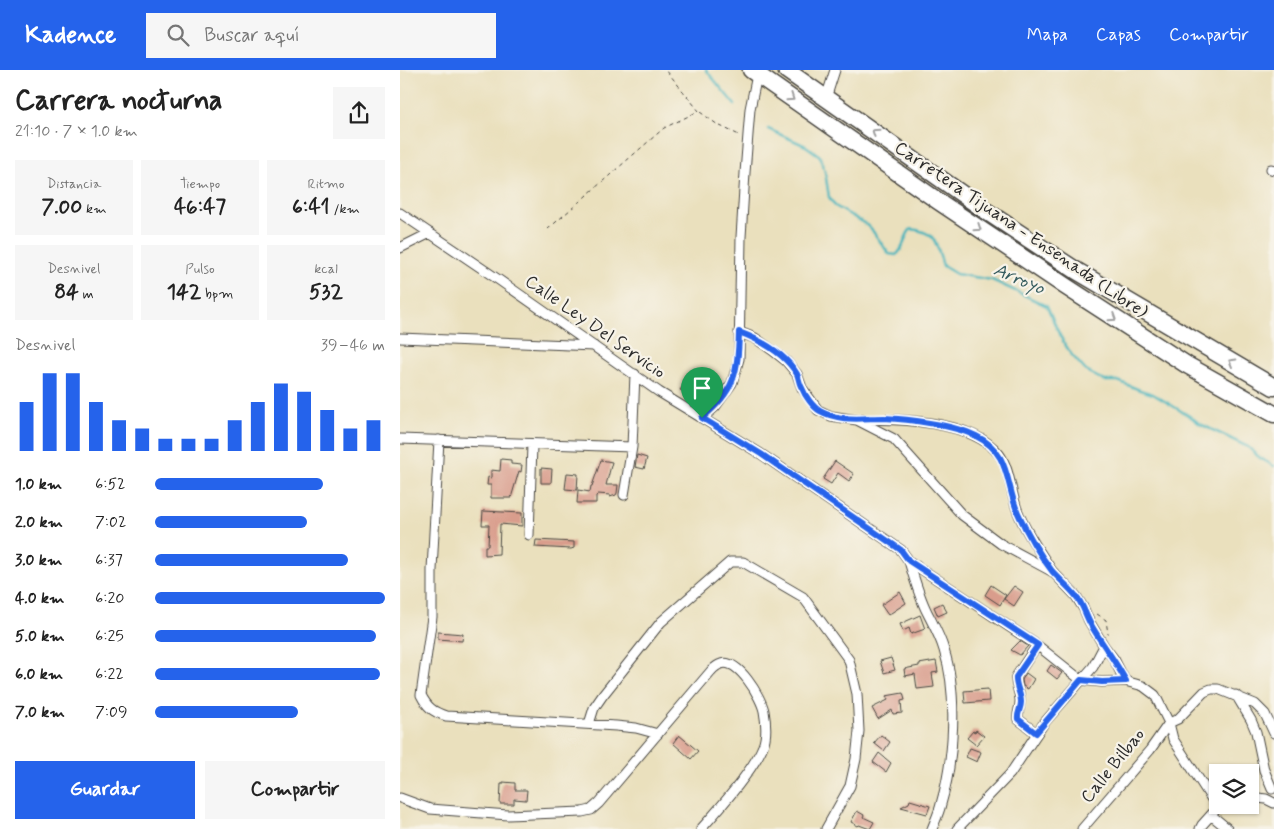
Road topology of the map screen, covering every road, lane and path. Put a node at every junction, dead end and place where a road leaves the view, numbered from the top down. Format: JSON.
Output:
{"nodes":[{"id":1,"x":666,"y":70,"type":"edge"},
{"id":2,"x":786,"y":70,"type":"edge"},
{"id":3,"x":835,"y":70,"type":"edge"},
{"id":4,"x":754,"y":73,"type":"edge"},
{"id":5,"x":826,"y":98,"type":"junction"},
{"id":6,"x":699,"y":111,"type":"junction"},
{"id":7,"x":748,"y":140,"type":"junction"},
{"id":8,"x":400,"y":213,"type":"edge"},
{"id":9,"x":548,"y":229,"type":"dead end"},
{"id":10,"x":430,"y":233,"type":"junction"},
{"id":11,"x":400,"y":248,"type":"edge"},
{"id":12,"x":739,"y":332,"type":"junction"},
{"id":13,"x":400,"y":338,"type":"edge"},
{"id":14,"x":594,"y":346,"type":"junction"},
{"id":15,"x":636,"y":374,"type":"junction"},
{"id":16,"x":1274,"y":387,"type":"edge"},
{"id":17,"x":1274,"y":414,"type":"edge"},
{"id":18,"x":702,"y":418,"type":"junction"},
{"id":19,"x":857,"y":420,"type":"junction"},
{"id":20,"x":400,"y":439,"type":"edge"},
{"id":21,"x":439,"y":440,"type":"junction"},
{"id":22,"x":532,"y":445,"type":"junction"},
{"id":23,"x":632,"y":448,"type":"junction"},
{"id":24,"x":624,"y":495,"type":"dead end"},
{"id":25,"x":529,"y":535,"type":"dead end"},
{"id":26,"x":909,"y":561,"type":"junction"},
{"id":27,"x":1053,"y":572,"type":"junction"},
{"id":28,"x":1038,"y":645,"type":"junction"},
{"id":29,"x":1104,"y":646,"type":"junction"},
{"id":30,"x":1081,"y":680,"type":"junction"},
{"id":31,"x":1126,"y":681,"type":"junction"},
{"id":32,"x":1236,"y":696,"type":"junction"},
{"id":33,"x":1169,"y":723,"type":"junction"},
{"id":34,"x":589,"y":724,"type":"junction"},
{"id":35,"x":1036,"y":733,"type":"junction"},
{"id":36,"x":1274,"y":733,"type":"edge"},
{"id":37,"x":658,"y":734,"type":"junction"},
{"id":38,"x":1274,"y":779,"type":"edge"},
{"id":39,"x":1273,"y":792,"type":"edge"},
{"id":40,"x":400,"y":798,"type":"edge"},
{"id":41,"x":1209,"y":798,"type":"edge"},
{"id":42,"x":1259,"y":798,"type":"edge"},
{"id":43,"x":1274,"y":803,"type":"edge"},
{"id":44,"x":1212,"y":814,"type":"edge"},
{"id":45,"x":1219,"y":814,"type":"edge"},
{"id":46,"x":701,"y":829,"type":"edge"},
{"id":47,"x":826,"y":829,"type":"edge"},
{"id":48,"x":932,"y":829,"type":"edge"},
{"id":49,"x":957,"y":829,"type":"edge"},
{"id":50,"x":1082,"y":829,"type":"edge"},
{"id":51,"x":1200,"y":829,"type":"edge"},
{"id":52,"x":1228,"y":829,"type":"edge"}],
"edges":[{"from":1,"to":6,"type":"path"},
{"from":2,"to":5,"type":"highway","name":"Carretera Tijuana - Ensenada (Libre)"},
{"from":3,"to":5,"type":"street"},
{"from":4,"to":7,"type":"street"},
{"from":4,"to":17,"type":"highway","name":"Carretera Tijuana - Ensenada (Libre)","one_way":true},
{"from":16,"to":5,"type":"highway","name":"Carretera Tijuana - Ensenada (Libre)","one_way":true},
{"from":6,"to":7,"type":"path"},
{"from":6,"to":9,"type":"path"},
{"from":7,"to":12,"type":"street"},
{"from":8,"to":10,"type":"street","name":"Calle Ley Del Servicio"},
{"from":10,"to":11,"type":"street"},
{"from":10,"to":14,"type":"street","name":"Calle Ley Del Servicio"},
{"from":12,"to":18,"type":"street"},
{"from":12,"to":19,"type":"street"},
{"from":13,"to":14,"type":"street"},
{"from":14,"to":15,"type":"street","name":"Calle Ley Del Servicio"},
{"from":15,"to":18,"type":"street","name":"Calle Ley Del Servicio"},
{"from":15,"to":23,"type":"street"},
{"from":18,"to":26,"type":"street","name":"Calle Ley Del Servicio"},
{"from":19,"to":27,"type":"street"},
{"from":19,"to":27,"type":"street"},
{"from":20,"to":21,"type":"street"},
{"from":21,"to":22,"type":"street"},
{"from":21,"to":34,"type":"street"},
{"from":22,"to":23,"type":"street"},
{"from":22,"to":25,"type":"street"},
{"from":23,"to":24,"type":"street"},
{"from":26,"to":28,"type":"street","name":"Calle Ley Del Servicio"},
{"from":26,"to":48,"type":"street"},
{"from":27,"to":29,"type":"street"},
{"from":28,"to":30,"type":"street","name":"Calle Ley Del Servicio"},
{"from":28,"to":35,"type":"street"},
{"from":29,"to":30,"type":"street"},
{"from":29,"to":31,"type":"street"},
{"from":30,"to":31,"type":"street"},
{"from":30,"to":35,"type":"street"},
{"from":31,"to":33,"type":"street"},
{"from":32,"to":33,"type":"street","name":"Calle Bilbao"},
{"from":32,"to":36,"type":"street"},
{"from":32,"to":39,"type":"street"},
{"from":33,"to":41,"type":"street"},
{"from":33,"to":50,"type":"street","name":"Calle Bilbao"},
{"from":34,"to":37,"type":"street"},
{"from":34,"to":47,"type":"street"},
{"from":35,"to":49,"type":"street"},
{"from":37,"to":40,"type":"street"},
{"from":37,"to":46,"type":"street"},
{"from":38,"to":39,"type":"street"},
{"from":42,"to":43,"type":"street"},
{"from":44,"to":51,"type":"street"},
{"from":45,"to":52,"type":"street"}]}
